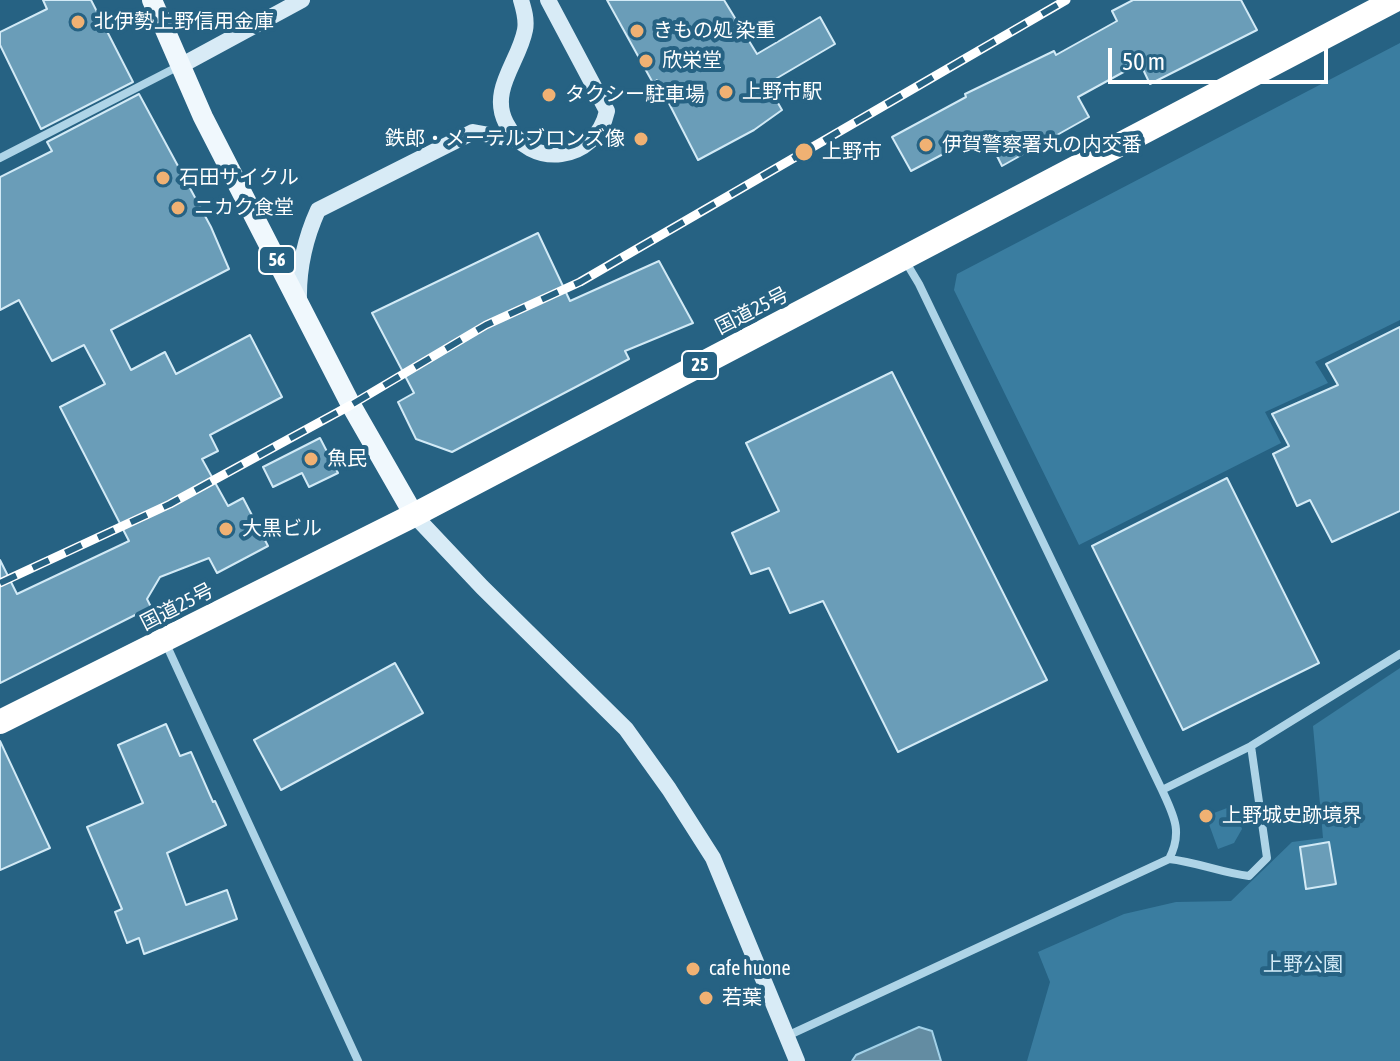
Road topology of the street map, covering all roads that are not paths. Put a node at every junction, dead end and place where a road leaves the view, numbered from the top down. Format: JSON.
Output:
{"nodes":[{"id":1,"x":152,"y":0,"type":"edge"},
{"id":2,"x":302,"y":0,"type":"edge"},
{"id":3,"x":521,"y":0,"type":"edge"},
{"id":4,"x":548,"y":0,"type":"edge"},
{"id":5,"x":1395,"y":0,"type":"edge"},
{"id":6,"x":182,"y":65,"type":"junction"},
{"id":7,"x":517,"y":140,"type":"junction"},
{"id":8,"x":0,"y":158,"type":"edge"},
{"id":9,"x":903,"y":258,"type":"junction"},
{"id":10,"x":299,"y":302,"type":"junction"},
{"id":11,"x":414,"y":515,"type":"junction"},
{"id":12,"x":165,"y":640,"type":"junction"},
{"id":13,"x":1400,"y":654,"type":"edge"},
{"id":14,"x":0,"y":722,"type":"edge"},
{"id":15,"x":1251,"y":746,"type":"junction"},
{"id":16,"x":1162,"y":790,"type":"junction"},
{"id":17,"x":1169,"y":859,"type":"junction"},
{"id":18,"x":787,"y":1036,"type":"junction"},
{"id":19,"x":358,"y":1061,"type":"edge"},
{"id":20,"x":797,"y":1061,"type":"edge"}],
"edges":[{"from":1,"to":6,"type":"main road","number":"56"},
{"from":2,"to":6,"type":"street"},
{"from":3,"to":7,"type":"street"},
{"from":4,"to":7,"type":"street"},
{"from":5,"to":9,"type":"highway","name":"国道25号","number":"25"},
{"from":6,"to":8,"type":"street"},
{"from":6,"to":10,"type":"main road","number":"56"},
{"from":7,"to":10,"type":"street"},
{"from":9,"to":11,"type":"highway","name":"国道25号","number":"25"},
{"from":9,"to":16,"type":"street"},
{"from":10,"to":11,"type":"main road","number":"56"},
{"from":11,"to":12,"type":"highway","name":"国道25号","number":"25"},
{"from":11,"to":18,"type":"street"},
{"from":12,"to":14,"type":"highway","name":"国道25号","number":"25"},
{"from":12,"to":19,"type":"street"},
{"from":13,"to":15,"type":"street"},
{"from":15,"to":16,"type":"street"},
{"from":15,"to":17,"type":"street"},
{"from":16,"to":17,"type":"street"},
{"from":17,"to":18,"type":"street"},
{"from":18,"to":20,"type":"street"}]}
